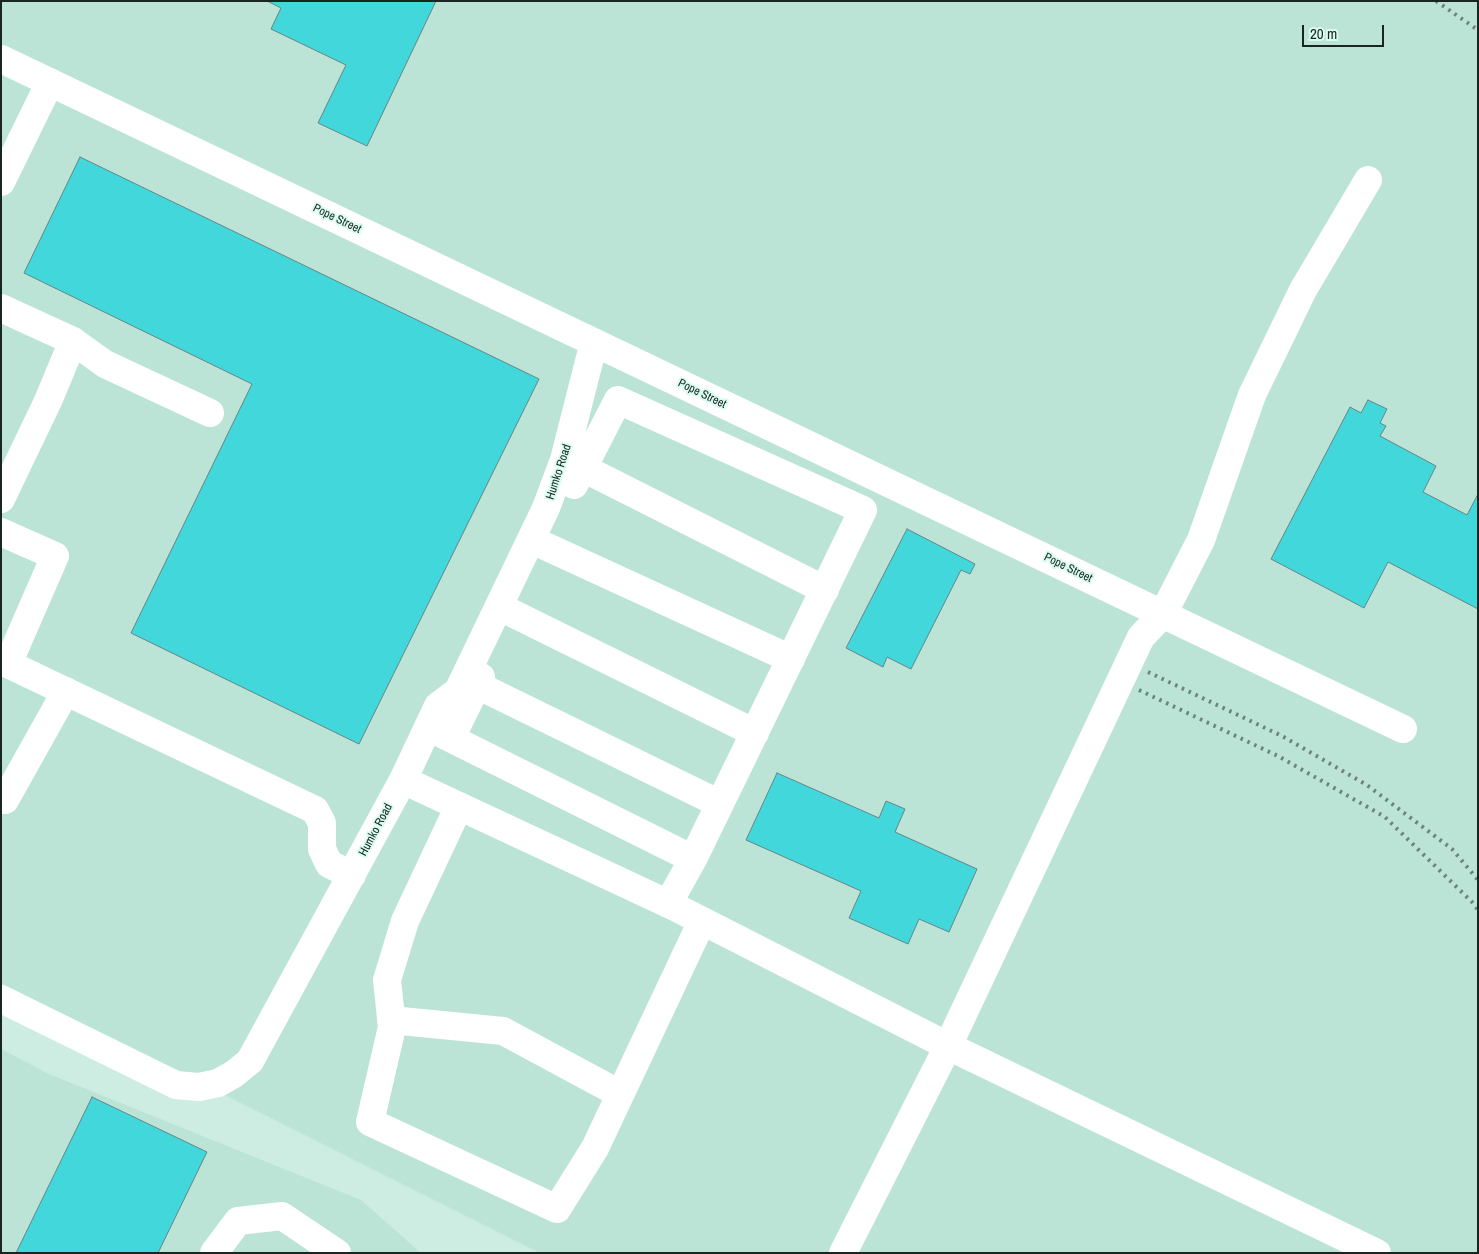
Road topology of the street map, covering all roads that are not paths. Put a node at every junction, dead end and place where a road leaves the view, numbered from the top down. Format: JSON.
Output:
{"nodes":[{"id":1,"x":1,"y":59,"type":"edge"},
{"id":2,"x":50,"y":82,"type":"junction"},
{"id":3,"x":1368,"y":180,"type":"dead end"},
{"id":4,"x":1,"y":182,"type":"edge"},
{"id":5,"x":1,"y":308,"type":"edge"},
{"id":6,"x":73,"y":341,"type":"junction"},
{"id":7,"x":594,"y":342,"type":"junction"},
{"id":8,"x":210,"y":413,"type":"dead end"},
{"id":9,"x":573,"y":464,"type":"junction"},
{"id":10,"x":1,"y":499,"type":"edge"},
{"id":11,"x":1,"y":532,"type":"edge"},
{"id":12,"x":545,"y":546,"type":"junction"},
{"id":13,"x":825,"y":590,"type":"junction"},
{"id":14,"x":512,"y":614,"type":"junction"},
{"id":15,"x":1162,"y":614,"type":"junction"},
{"id":16,"x":791,"y":659,"type":"junction"},
{"id":17,"x":477,"y":686,"type":"junction"},
{"id":18,"x":66,"y":691,"type":"junction"},
{"id":19,"x":1403,"y":729,"type":"dead end"},
{"id":20,"x":440,"y":733,"type":"junction"},
{"id":21,"x":755,"y":733,"type":"junction"},
{"id":22,"x":403,"y":780,"type":"junction"},
{"id":23,"x":1,"y":800,"type":"edge"},
{"id":24,"x":720,"y":804,"type":"junction"},
{"id":25,"x":459,"y":806,"type":"junction"},
{"id":26,"x":693,"y":859,"type":"junction"},
{"id":27,"x":352,"y":875,"type":"junction"},
{"id":28,"x":668,"y":904,"type":"junction"},
{"id":29,"x":702,"y":921,"type":"junction"},
{"id":30,"x":1,"y":998,"type":"edge"},
{"id":31,"x":391,"y":1020,"type":"junction"},
{"id":32,"x":948,"y":1046,"type":"junction"},
{"id":33,"x":620,"y":1094,"type":"junction"},
{"id":34,"x":214,"y":1253,"type":"edge"},
{"id":35,"x":337,"y":1253,"type":"edge"},
{"id":36,"x":843,"y":1253,"type":"edge"},
{"id":37,"x":1377,"y":1253,"type":"edge"}],
"edges":[{"from":1,"to":2,"type":"street","name":"Pope Street"},
{"from":2,"to":4,"type":"street"},
{"from":2,"to":7,"type":"street","name":"Pope Street"},
{"from":3,"to":15,"type":"street"},
{"from":5,"to":6,"type":"street"},
{"from":6,"to":8,"type":"street"},
{"from":6,"to":10,"type":"street"},
{"from":7,"to":9,"type":"street","name":"Humko Road"},
{"from":7,"to":15,"type":"street","name":"Pope Street"},
{"from":9,"to":12,"type":"street"},
{"from":9,"to":13,"type":"street"},
{"from":9,"to":13,"type":"street"},
{"from":9,"to":20,"type":"street","name":"Humko Road"},
{"from":11,"to":18,"type":"street"},
{"from":12,"to":14,"type":"street"},
{"from":12,"to":16,"type":"street"},
{"from":13,"to":16,"type":"street"},
{"from":14,"to":17,"type":"street"},
{"from":14,"to":21,"type":"street"},
{"from":15,"to":19,"type":"street","name":"Pope Street"},
{"from":15,"to":32,"type":"street"},
{"from":16,"to":21,"type":"street"},
{"from":17,"to":20,"type":"street"},
{"from":17,"to":24,"type":"street"},
{"from":18,"to":23,"type":"street"},
{"from":18,"to":27,"type":"street"},
{"from":20,"to":22,"type":"street","name":"Humko Road"},
{"from":20,"to":26,"type":"street"},
{"from":21,"to":24,"type":"street"},
{"from":22,"to":25,"type":"street"},
{"from":22,"to":27,"type":"street","name":"Humko Road"},
{"from":24,"to":26,"type":"street"},
{"from":25,"to":28,"type":"street"},
{"from":25,"to":31,"type":"street"},
{"from":26,"to":28,"type":"street"},
{"from":27,"to":30,"type":"street","name":"Humko Road"},
{"from":28,"to":29,"type":"street"},
{"from":29,"to":32,"type":"street"},
{"from":29,"to":33,"type":"street"},
{"from":31,"to":33,"type":"street"},
{"from":31,"to":33,"type":"street"},
{"from":32,"to":36,"type":"street"},
{"from":32,"to":37,"type":"street"},
{"from":34,"to":35,"type":"street"}]}
